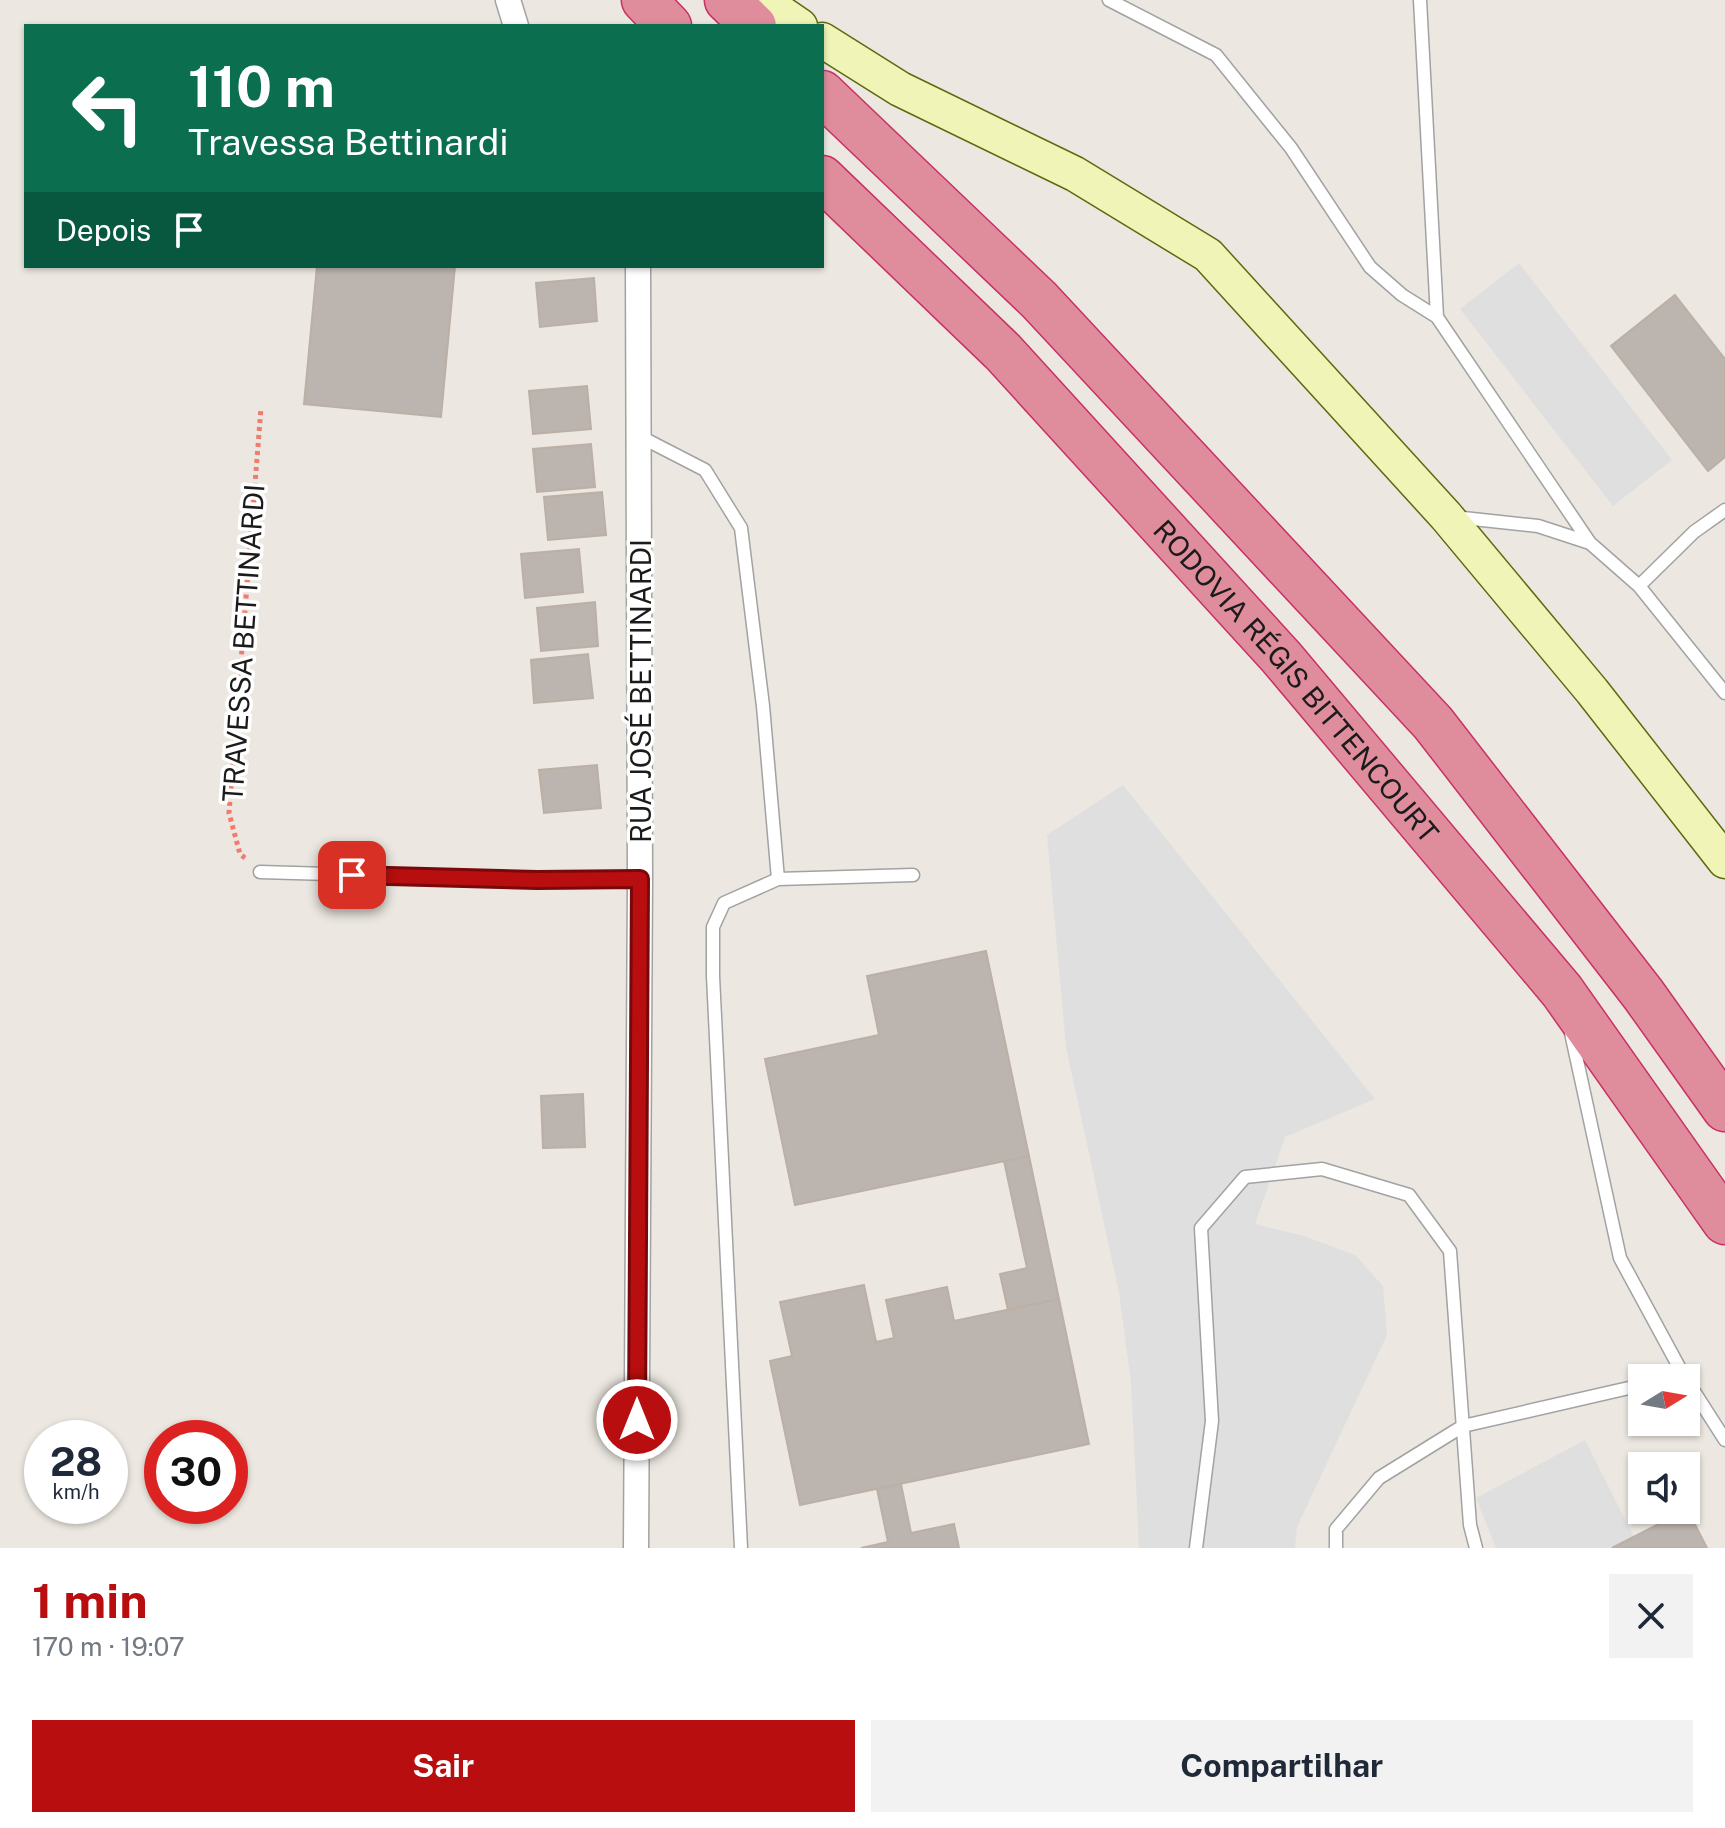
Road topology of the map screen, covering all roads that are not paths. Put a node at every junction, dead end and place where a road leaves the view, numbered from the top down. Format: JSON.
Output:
{"nodes":[{"id":1,"x":508,"y":0,"type":"edge"},
{"id":2,"x":644,"y":0,"type":"edge"},
{"id":3,"x":727,"y":0,"type":"edge"},
{"id":4,"x":762,"y":0,"type":"edge"},
{"id":5,"x":1109,"y":0,"type":"edge"},
{"id":6,"x":1420,"y":0,"type":"edge"},
{"id":7,"x":515,"y":24,"type":"edge"},
{"id":8,"x":667,"y":24,"type":"edge"},
{"id":9,"x":752,"y":24,"type":"edge"},
{"id":10,"x":797,"y":24,"type":"edge"},
{"id":11,"x":824,"y":41,"type":"edge"},
{"id":12,"x":824,"y":95,"type":"edge"},
{"id":13,"x":824,"y":180,"type":"edge"},
{"id":14,"x":638,"y":268,"type":"edge"},
{"id":15,"x":1437,"y":317,"type":"junction"},
{"id":16,"x":639,"y":436,"type":"junction"},
{"id":17,"x":1725,"y":510,"type":"edge"},
{"id":18,"x":1446,"y":516,"type":"junction"},
{"id":19,"x":1590,"y":543,"type":"junction"},
{"id":20,"x":1639,"y":586,"type":"junction"},
{"id":21,"x":1725,"y":693,"type":"edge"},
{"id":22,"x":1725,"y":861,"type":"edge"},
{"id":23,"x":260,"y":872,"type":"road end"},
{"id":24,"x":913,"y":875,"type":"dead end"},
{"id":25,"x":640,"y":879,"type":"junction"},
{"id":26,"x":778,"y":879,"type":"junction"},
{"id":27,"x":1562,"y":991,"type":"junction"},
{"id":28,"x":1725,"y":1109,"type":"edge"},
{"id":29,"x":1725,"y":1222,"type":"edge"},
{"id":30,"x":1675,"y":1364,"type":"edge"},
{"id":31,"x":1628,"y":1388,"type":"edge"},
{"id":32,"x":1700,"y":1404,"type":"edge"},
{"id":33,"x":1463,"y":1426,"type":"junction"},
{"id":34,"x":1725,"y":1440,"type":"edge"},
{"id":35,"x":636,"y":1548,"type":"edge"},
{"id":36,"x":741,"y":1548,"type":"edge"},
{"id":37,"x":1196,"y":1548,"type":"edge"},
{"id":38,"x":1336,"y":1548,"type":"edge"},
{"id":39,"x":1476,"y":1548,"type":"edge"}],
"edges":[{"from":1,"to":7,"type":"street"},
{"from":2,"to":8,"type":"highway"},
{"from":3,"to":9,"type":"highway"},
{"from":4,"to":10,"type":"main road"},
{"from":5,"to":15,"type":"lane"},
{"from":6,"to":15,"type":"lane"},
{"from":11,"to":18,"type":"main road"},
{"from":12,"to":28,"type":"highway"},
{"from":13,"to":27,"type":"highway","name":"RODOVIA RÉGIS BITTENCOURT"},
{"from":14,"to":16,"type":"street","name":"RUA JOSÉ BETTINARDI"},
{"from":15,"to":19,"type":"lane"},
{"from":16,"to":25,"type":"street","name":"RUA JOSÉ BETTINARDI"},
{"from":16,"to":26,"type":"lane"},
{"from":17,"to":20,"type":"lane"},
{"from":18,"to":19,"type":"lane"},
{"from":18,"to":22,"type":"main road"},
{"from":19,"to":20,"type":"lane"},
{"from":20,"to":21,"type":"lane"},
{"from":23,"to":25,"type":"lane"},
{"from":24,"to":26,"type":"lane"},
{"from":25,"to":35,"type":"street","name":"RUA JOSÉ BETTINARDI"},
{"from":26,"to":36,"type":"lane"},
{"from":27,"to":29,"type":"highway","name":"RODOVIA RÉGIS BITTENCOURT"},
{"from":27,"to":30,"type":"lane"},
{"from":31,"to":33,"type":"lane"},
{"from":32,"to":34,"type":"lane"},
{"from":33,"to":37,"type":"lane"},
{"from":33,"to":38,"type":"lane"},
{"from":33,"to":39,"type":"lane"}]}
